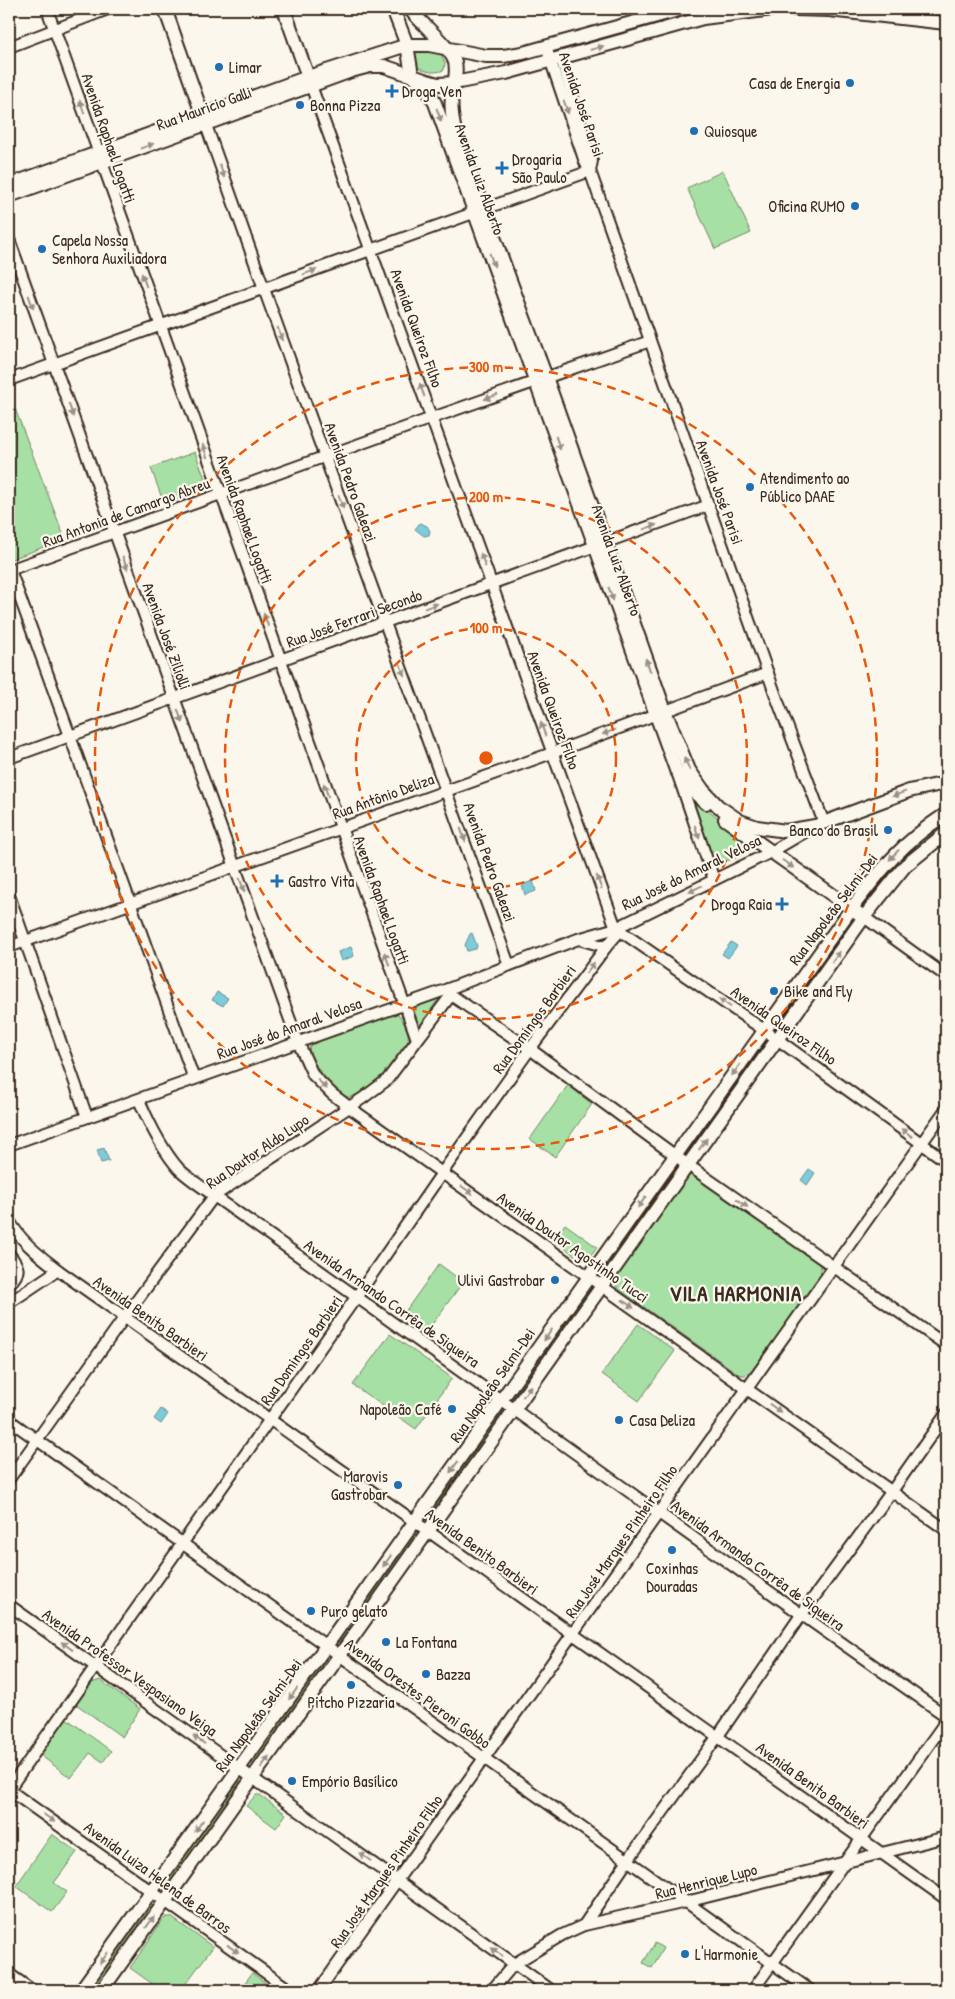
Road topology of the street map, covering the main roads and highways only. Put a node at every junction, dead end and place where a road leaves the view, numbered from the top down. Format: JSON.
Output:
{"nodes":[{"id":1,"x":165,"y":9,"type":"edge"},
{"id":2,"x":284,"y":9,"type":"edge"},
{"id":3,"x":393,"y":9,"type":"edge"},
{"id":4,"x":410,"y":9,"type":"edge"},
{"id":5,"x":682,"y":9,"type":"edge"},
{"id":6,"x":773,"y":9,"type":"edge"},
{"id":7,"x":796,"y":9,"type":"edge"},
{"id":8,"x":946,"y":23,"type":"edge"},
{"id":9,"x":407,"y":45,"type":"junction"},
{"id":10,"x":448,"y":50,"type":"junction"},
{"id":11,"x":412,"y":76,"type":"junction"},
{"id":12,"x":310,"y":82,"type":"junction"},
{"id":13,"x":454,"y":83,"type":"junction"},
{"id":14,"x":204,"y":120,"type":"junction"},
{"id":15,"x":100,"y":158,"type":"junction"},
{"id":16,"x":9,"y":185,"type":"edge"},
{"id":17,"x":9,"y":196,"type":"edge"},
{"id":18,"x":480,"y":212,"type":"junction"},
{"id":19,"x":660,"y":713,"type":"junction"},
{"id":20,"x":946,"y":783,"type":"edge"},
{"id":21,"x":946,"y":814,"type":"edge"},
{"id":22,"x":779,"y":830,"type":"joint"},
{"id":23,"x":946,"y":833,"type":"edge"},
{"id":24,"x":852,"y":909,"type":"junction"},
{"id":25,"x":864,"y":917,"type":"junction"},
{"id":26,"x":81,"y":1990,"type":"edge"},
{"id":27,"x":102,"y":1990,"type":"edge"}],
"edges":[{"from":1,"to":14,"type":"main road","name":"Avenida Pedro Galeazi"},
{"from":2,"to":12,"type":"main road","name":"Avenida Queiroz Filho"},
{"from":3,"to":9,"type":"main road"},
{"from":4,"to":10,"type":"main road"},
{"from":5,"to":10,"type":"main road"},
{"from":13,"to":6,"type":"main road","name":"Rua Mauricio Galli","one_way":true},
{"from":7,"to":8,"type":"main road"},
{"from":9,"to":10,"type":"main road"},
{"from":9,"to":11,"type":"main road"},
{"from":9,"to":12,"type":"main road","name":"Rua Mauricio Galli"},
{"from":10,"to":13,"type":"main road","name":"Avenida Luiz Alberto"},
{"from":11,"to":12,"type":"main road","name":"Rua Mauricio Galli"},
{"from":11,"to":13,"type":"main road","name":"Rua Mauricio Galli"},
{"from":11,"to":18,"type":"main road","name":"Avenida Luiz Alberto","one_way":true},
{"from":12,"to":14,"type":"main road","name":"Rua Mauricio Galli"},
{"from":13,"to":18,"type":"main road","name":"Avenida Luiz Alberto"},
{"from":14,"to":15,"type":"main road","name":"Rua Mauricio Galli"},
{"from":15,"to":16,"type":"main road","name":"Rua Mauricio Galli"},
{"from":15,"to":17,"type":"main road","name":"Rua Mauricio Galli"},
{"from":18,"to":19,"type":"main road","name":"Avenida Luiz Alberto"},
{"from":22,"to":19,"type":"main road","name":"Avenida Luiz Alberto","one_way":true},
{"from":19,"to":24,"type":"main road","name":"Avenida Luiz Alberto","one_way":true},
{"from":20,"to":22,"type":"main road","name":"Rua José do Amaral Velosa","one_way":true},
{"from":21,"to":24,"type":"main road","name":"Rua Napoleão Selmi-Dei","one_way":true},
{"from":23,"to":25,"type":"main road","name":"Rua Napoleão Selmi-Dei"},
{"from":24,"to":25,"type":"main road","name":"Avenida Luiz Alberto"},
{"from":24,"to":26,"type":"main road","name":"Rua Napoleão Selmi-Dei","one_way":true},
{"from":27,"to":25,"type":"main road","name":"Rua Napoleão Selmi-Dei","one_way":true}]}
